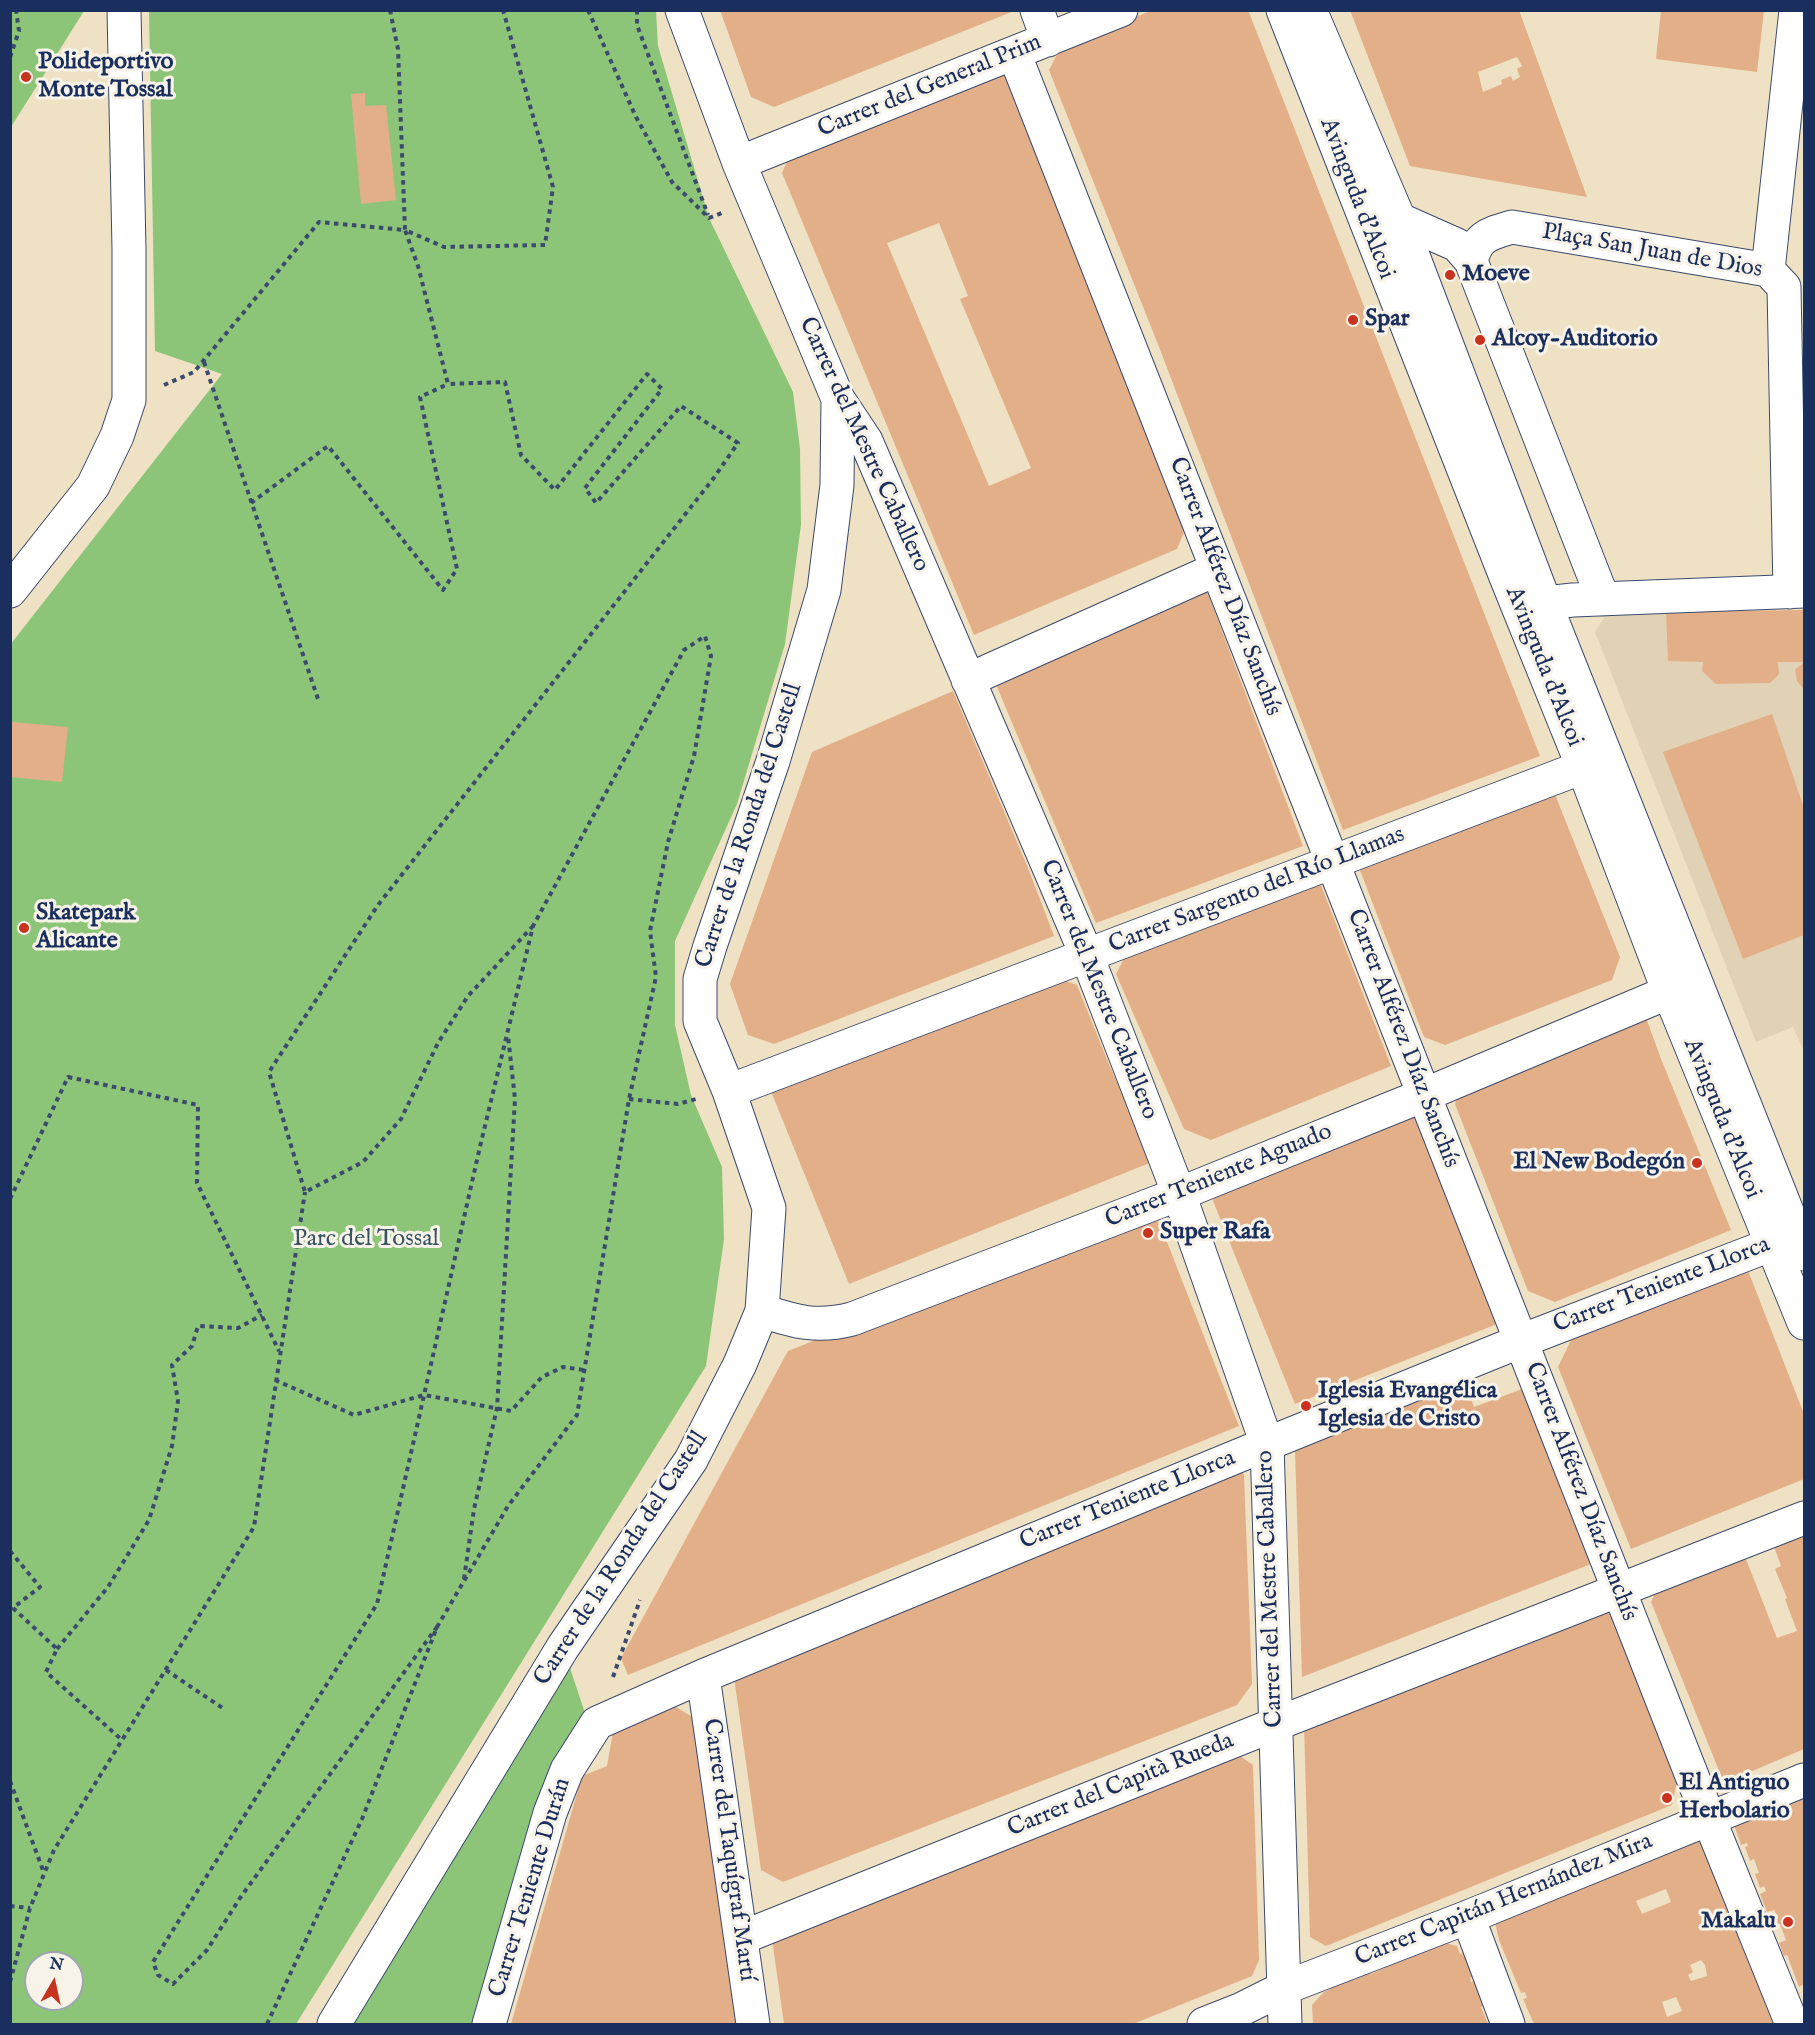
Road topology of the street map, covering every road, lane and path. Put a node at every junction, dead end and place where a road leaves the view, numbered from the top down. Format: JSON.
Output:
{"nodes":[{"id":1,"x":16,"y":10,"type":"edge"},
{"id":2,"x":124,"y":10,"type":"edge"},
{"id":3,"x":390,"y":10,"type":"edge"},
{"id":4,"x":503,"y":10,"type":"edge"},
{"id":5,"x":588,"y":10,"type":"edge"},
{"id":6,"x":637,"y":10,"type":"edge"},
{"id":7,"x":682,"y":10,"type":"edge"},
{"id":8,"x":1121,"y":10,"type":"edge"},
{"id":9,"x":1283,"y":10,"type":"edge"},
{"id":10,"x":1310,"y":10,"type":"edge"},
{"id":11,"x":1796,"y":10,"type":"edge"},
{"id":12,"x":1042,"y":25,"type":"edge"},
{"id":13,"x":1014,"y":53,"type":"junction"},
{"id":14,"x":1798,"y":55,"type":"edge"},
{"id":15,"x":10,"y":57,"type":"edge"},
{"id":16,"x":739,"y":163,"type":"junction"},
{"id":17,"x":754,"y":199,"type":"junction"},
{"id":18,"x":1357,"y":202,"type":"junction"},
{"id":19,"x":710,"y":218,"type":"junction"},
{"id":20,"x":1399,"y":219,"type":"junction"},
{"id":21,"x":405,"y":230,"type":"junction"},
{"id":22,"x":1471,"y":261,"type":"junction"},
{"id":23,"x":1768,"y":270,"type":"junction"},
{"id":24,"x":204,"y":361,"type":"junction"},
{"id":25,"x":448,"y":384,"type":"junction"},
{"id":26,"x":838,"y":399,"type":"junction"},
{"id":27,"x":129,"y":400,"type":"junction"},
{"id":28,"x":251,"y":502,"type":"junction"},
{"id":29,"x":1217,"y":569,"type":"junction"},
{"id":30,"x":10,"y":591,"type":"edge"},
{"id":31,"x":1797,"y":592,"type":"edge"},
{"id":32,"x":1603,"y":599,"type":"junction"},
{"id":33,"x":1533,"y":608,"type":"junction"},
{"id":34,"x":968,"y":680,"type":"junction"},
{"id":35,"x":318,"y":699,"type":"dead end"},
{"id":36,"x":1583,"y":767,"type":"junction"},
{"id":37,"x":1332,"y":862,"type":"junction"},
{"id":38,"x":533,"y":926,"type":"junction"},
{"id":39,"x":1087,"y":956,"type":"junction"},
{"id":40,"x":1670,"y":992,"type":"junction"},
{"id":41,"x":508,"y":1031,"type":"junction"},
{"id":42,"x":729,"y":1091,"type":"junction"},
{"id":43,"x":1424,"y":1095,"type":"junction"},
{"id":44,"x":629,"y":1099,"type":"junction"},
{"id":45,"x":304,"y":1192,"type":"junction"},
{"id":46,"x":1179,"y":1194,"type":"junction"},
{"id":47,"x":10,"y":1199,"type":"edge"},
{"id":48,"x":1791,"y":1244,"type":"edge"},
{"id":49,"x":762,"y":1311,"type":"junction"},
{"id":50,"x":262,"y":1315,"type":"junction"},
{"id":51,"x":1804,"y":1323,"type":"edge"},
{"id":52,"x":1521,"y":1341,"type":"junction"},
{"id":53,"x":279,"y":1351,"type":"junction"},
{"id":54,"x":584,"y":1370,"type":"junction"},
{"id":55,"x":275,"y":1380,"type":"junction"},
{"id":56,"x":424,"y":1395,"type":"junction"},
{"id":57,"x":497,"y":1408,"type":"junction"},
{"id":58,"x":1267,"y":1444,"type":"junction"},
{"id":59,"x":1804,"y":1518,"type":"edge"},
{"id":60,"x":10,"y":1551,"type":"edge"},
{"id":61,"x":464,"y":1582,"type":"junction"},
{"id":62,"x":1619,"y":1591,"type":"junction"},
{"id":63,"x":437,"y":1627,"type":"junction"},
{"id":64,"x":57,"y":1649,"type":"junction"},
{"id":65,"x":166,"y":1670,"type":"junction"},
{"id":66,"x":703,"y":1676,"type":"junction"},
{"id":67,"x":224,"y":1709,"type":"dead end"},
{"id":68,"x":597,"y":1724,"type":"joint"},
{"id":69,"x":1276,"y":1724,"type":"junction"},
{"id":70,"x":122,"y":1740,"type":"junction"},
{"id":71,"x":10,"y":1780,"type":"edge"},
{"id":72,"x":1804,"y":1780,"type":"edge"},
{"id":73,"x":1709,"y":1819,"type":"junction"},
{"id":74,"x":44,"y":1874,"type":"junction"},
{"id":75,"x":10,"y":1906,"type":"edge"},
{"id":76,"x":30,"y":1908,"type":"junction"},
{"id":77,"x":1468,"y":1917,"type":"junction"},
{"id":78,"x":741,"y":1938,"type":"junction"},
{"id":79,"x":10,"y":1982,"type":"edge"},
{"id":80,"x":1284,"y":1988,"type":"junction"},
{"id":81,"x":267,"y":2025,"type":"edge"},
{"id":82,"x":334,"y":2025,"type":"edge"},
{"id":83,"x":489,"y":2025,"type":"edge"},
{"id":84,"x":753,"y":2025,"type":"edge"},
{"id":85,"x":1204,"y":2025,"type":"edge"},
{"id":86,"x":1286,"y":2025,"type":"edge"},
{"id":87,"x":1508,"y":2025,"type":"edge"},
{"id":88,"x":1792,"y":2025,"type":"edge"}],
"edges":[{"from":1,"to":15,"type":"path"},
{"from":2,"to":27,"type":"street"},
{"from":3,"to":21,"type":"path"},
{"from":4,"to":21,"type":"path"},
{"from":5,"to":19,"type":"path"},
{"from":6,"to":19,"type":"path"},
{"from":7,"to":16,"type":"street","name":"Carrer del Mestre Caballero"},
{"from":8,"to":12,"type":"street","name":"Carrer del General Prim"},
{"from":9,"to":18,"type":"street","name":"Avinguda d'Alcoi"},
{"from":10,"to":20,"type":"street","name":"Avinguda d'Alcoi"},
{"from":11,"to":14,"type":"street"},
{"from":12,"to":13,"type":"street","name":"Carrer del General Prim"},
{"from":13,"to":16,"type":"street","name":"Carrer del General Prim"},
{"from":13,"to":29,"type":"street","name":"Carrer Alférez Díaz Sanchís"},
{"from":14,"to":23,"type":"street"},
{"from":16,"to":17,"type":"street","name":"Carrer del Mestre Caballero"},
{"from":17,"to":19,"type":"path"},
{"from":17,"to":26,"type":"street","name":"Carrer del Mestre Caballero"},
{"from":18,"to":20,"type":"street"},
{"from":18,"to":33,"type":"street","name":"Avinguda d'Alcoi"},
{"from":20,"to":22,"type":"street"},
{"from":20,"to":33,"type":"street","name":"Avinguda d'Alcoi"},
{"from":21,"to":24,"type":"path"},
{"from":21,"to":25,"type":"path"},
{"from":22,"to":23,"type":"street","name":"Plaça San Juan de Dios"},
{"from":22,"to":32,"type":"street"},
{"from":23,"to":31,"type":"street","name":"Plaça San Juan de Dios"},
{"from":24,"to":27,"type":"path"},
{"from":24,"to":28,"type":"path"},
{"from":25,"to":28,"type":"path"},
{"from":25,"to":45,"type":"path"},
{"from":26,"to":34,"type":"street","name":"Carrer del Mestre Caballero"},
{"from":26,"to":42,"type":"street","name":"Carrer de la Ronda del Castell"},
{"from":27,"to":30,"type":"street"},
{"from":28,"to":35,"type":"path"},
{"from":29,"to":34,"type":"street"},
{"from":29,"to":37,"type":"street","name":"Carrer Alférez Díaz Sanchís"},
{"from":31,"to":32,"type":"street","name":"Plaça San Juan de Dios"},
{"from":32,"to":33,"type":"street","name":"Plaça San Juan de Dios"},
{"from":33,"to":36,"type":"street","name":"Avinguda d'Alcoi"},
{"from":33,"to":48,"type":"street","name":"Avinguda d'Alcoi"},
{"from":34,"to":39,"type":"street","name":"Carrer del Mestre Caballero"},
{"from":36,"to":37,"type":"street","name":"Carrer Sargento del Río Llamas"},
{"from":36,"to":40,"type":"street","name":"Avinguda d'Alcoi"},
{"from":37,"to":39,"type":"street","name":"Carrer Sargento del Río Llamas"},
{"from":37,"to":43,"type":"street","name":"Carrer Alférez Díaz Sanchís"},
{"from":38,"to":41,"type":"path"},
{"from":38,"to":44,"type":"path"},
{"from":38,"to":45,"type":"path"},
{"from":39,"to":42,"type":"street","name":"Carrer Sargento del Río Llamas"},
{"from":39,"to":46,"type":"street","name":"Carrer del Mestre Caballero"},
{"from":40,"to":43,"type":"street","name":"Carrer Teniente Aguado"},
{"from":40,"to":48,"type":"street","name":"Avinguda d'Alcoi"},
{"from":41,"to":56,"type":"path"},
{"from":41,"to":57,"type":"path"},
{"from":42,"to":44,"type":"path"},
{"from":42,"to":49,"type":"street","name":"Carrer de la Ronda del Castell"},
{"from":43,"to":46,"type":"street","name":"Carrer Teniente Aguado"},
{"from":43,"to":52,"type":"street","name":"Carrer Alférez Díaz Sanchís"},
{"from":44,"to":54,"type":"path"},
{"from":45,"to":53,"type":"path"},
{"from":46,"to":49,"type":"street","name":"Carrer Teniente Aguado"},
{"from":46,"to":58,"type":"street","name":"Carrer del Mestre Caballero"},
{"from":47,"to":50,"type":"path"},
{"from":48,"to":51,"type":"street","name":"Avinguda d'Alcoi"},
{"from":48,"to":52,"type":"street","name":"Carrer Teniente Llorca"},
{"from":49,"to":82,"type":"street","name":"Carrer de la Ronda del Castell"},
{"from":50,"to":53,"type":"path"},
{"from":50,"to":64,"type":"path"},
{"from":52,"to":58,"type":"street","name":"Carrer Teniente Llorca"},
{"from":52,"to":62,"type":"street","name":"Carrer Alférez Díaz Sanchís"},
{"from":53,"to":55,"type":"path"},
{"from":54,"to":57,"type":"path"},
{"from":54,"to":61,"type":"path"},
{"from":55,"to":56,"type":"path"},
{"from":55,"to":65,"type":"path"},
{"from":56,"to":57,"type":"path"},
{"from":56,"to":63,"type":"path"},
{"from":57,"to":61,"type":"path"},
{"from":58,"to":66,"type":"street","name":"Carrer Teniente Llorca"},
{"from":58,"to":69,"type":"street","name":"Carrer del Mestre Caballero"},
{"from":59,"to":62,"type":"street","name":"Carrer del Capità Rueda"},
{"from":60,"to":64,"type":"path"},
{"from":61,"to":63,"type":"path"},
{"from":62,"to":69,"type":"street","name":"Carrer del Capità Rueda"},
{"from":62,"to":73,"type":"street","name":"Carrer Alférez Díaz Sanchís"},
{"from":63,"to":81,"type":"path"},
{"from":64,"to":70,"type":"path"},
{"from":65,"to":67,"type":"path"},
{"from":65,"to":70,"type":"path"},
{"from":66,"to":68,"type":"street","name":"Carrer Teniente Llorca"},
{"from":66,"to":78,"type":"street","name":"Carrer del Taquígraf Martí"},
{"from":68,"to":83,"type":"street","name":"Carrer Teniente Durán"},
{"from":69,"to":78,"type":"street","name":"Carrer del Capità Rueda"},
{"from":69,"to":80,"type":"street","name":"Carrer del Mestre Caballero"},
{"from":70,"to":74,"type":"path"},
{"from":71,"to":74,"type":"path"},
{"from":72,"to":73,"type":"street","name":"Carrer Capitán Hernández Mira"},
{"from":73,"to":77,"type":"street","name":"Carrer Capitán Hernández Mira"},
{"from":73,"to":88,"type":"street","name":"Carrer Alférez Díaz Sanchís"},
{"from":74,"to":76,"type":"path"},
{"from":75,"to":76,"type":"path"},
{"from":76,"to":79,"type":"path"},
{"from":77,"to":80,"type":"street","name":"Carrer Capitán Hernández Mira"},
{"from":77,"to":87,"type":"street"},
{"from":78,"to":84,"type":"street","name":"Carrer del Taquígraf Martí"},
{"from":80,"to":85,"type":"street","name":"Carrer Capitán Hernández Mira"},
{"from":80,"to":86,"type":"street","name":"Carrer del Mestre Caballero"}]}
